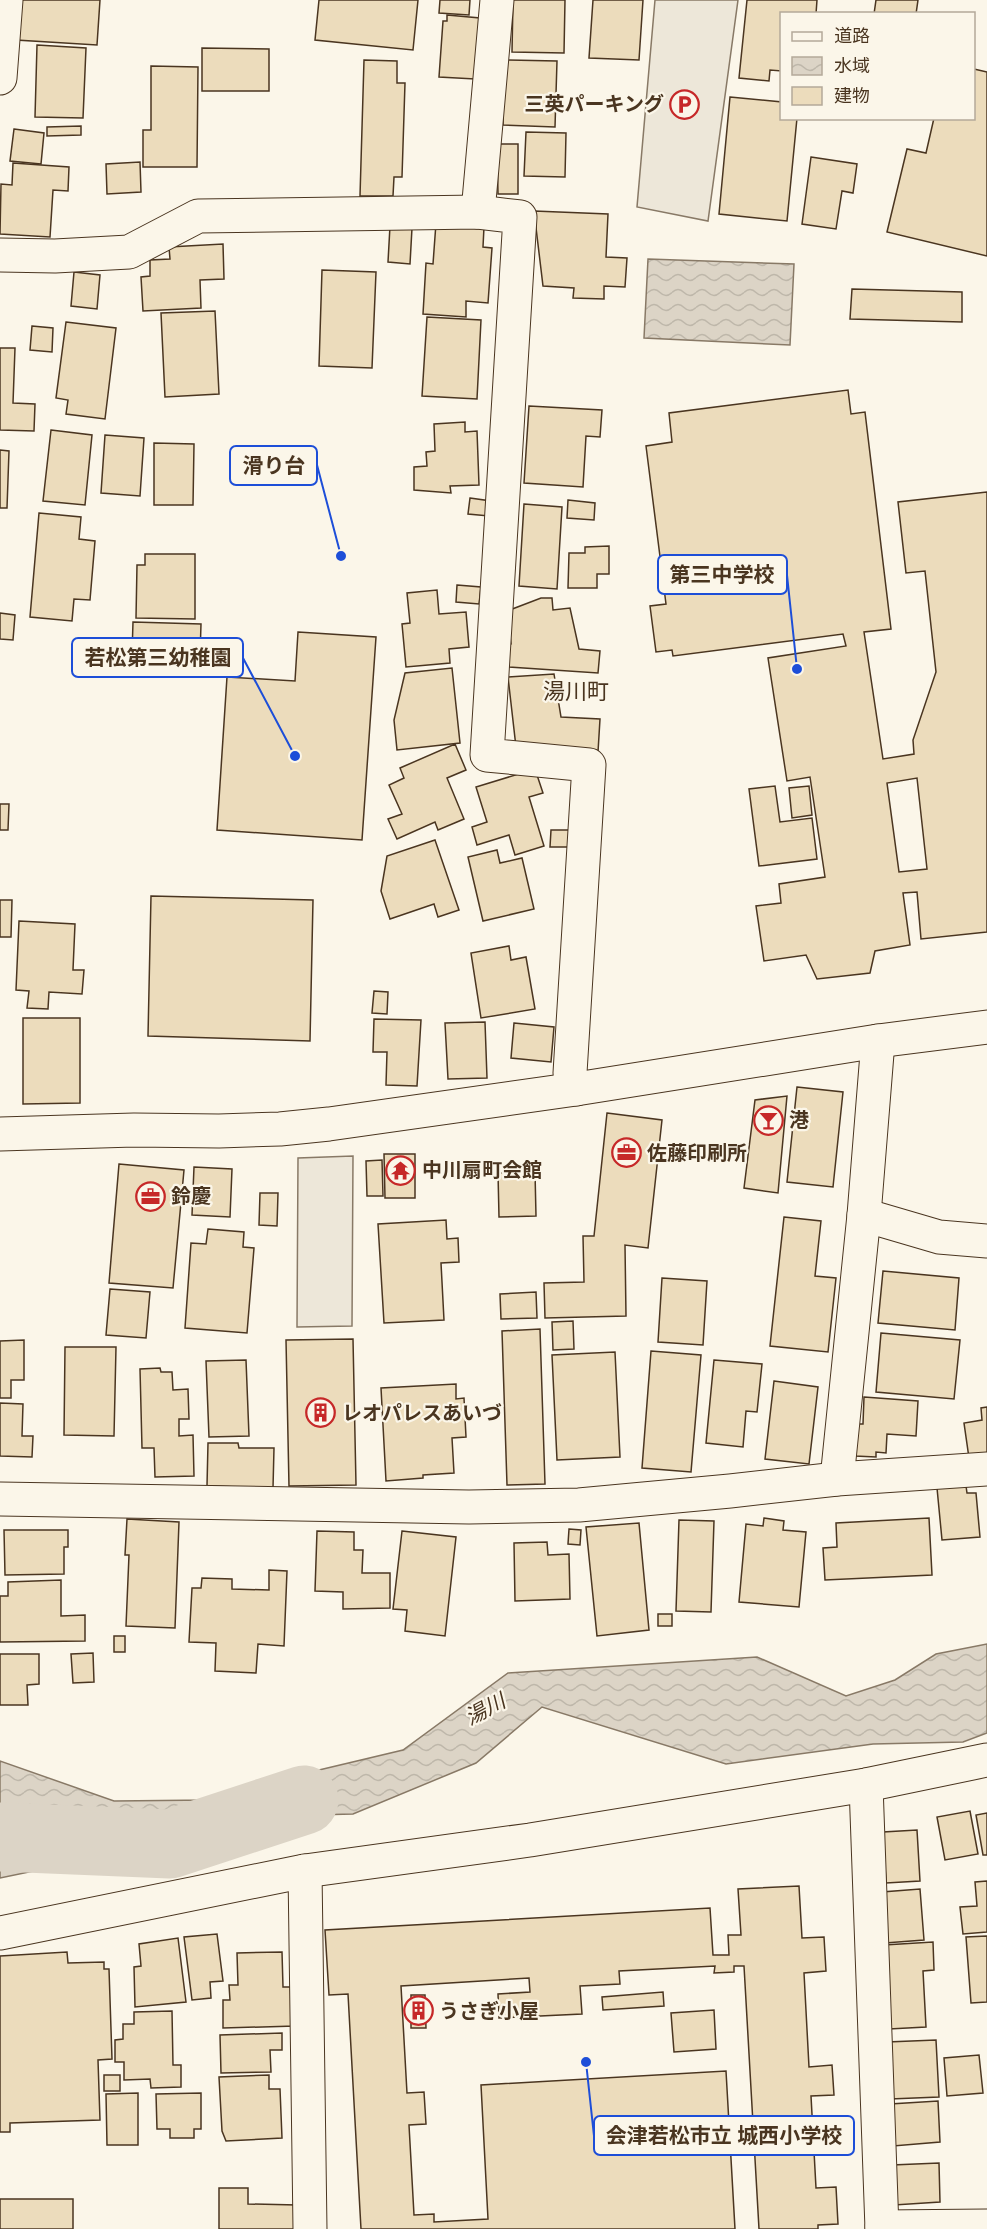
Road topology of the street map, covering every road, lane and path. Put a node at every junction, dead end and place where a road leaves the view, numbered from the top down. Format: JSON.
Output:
{"nodes":[{"id":1,"x":6,"y":0,"type":"edge"},
{"id":2,"x":497,"y":0,"type":"edge"},
{"id":3,"x":0,"y":78,"type":"edge"},
{"id":4,"x":478,"y":212,"type":"junction"},
{"id":5,"x":0,"y":255,"type":"edge"},
{"id":6,"x":987,"y":1026,"type":"edge"},
{"id":7,"x":878,"y":1041,"type":"junction"},
{"id":8,"x":576,"y":1089,"type":"junction"},
{"id":9,"x":0,"y":1134,"type":"edge"},
{"id":10,"x":864,"y":1215,"type":"junction"},
{"id":11,"x":987,"y":1241,"type":"edge"},
{"id":12,"x":987,"y":1469,"type":"edge"},
{"id":13,"x":837,"y":1479,"type":"junction"},
{"id":14,"x":0,"y":1499,"type":"edge"},
{"id":15,"x":987,"y":1760,"type":"edge"},
{"id":16,"x":866,"y":1785,"type":"junction"},
{"id":17,"x":305,"y":1871,"type":"junction"},
{"id":18,"x":0,"y":1933,"type":"edge"},
{"id":19,"x":987,"y":2226,"type":"edge"},
{"id":20,"x":882,"y":2228,"type":"edge"},
{"id":21,"x":310,"y":2229,"type":"edge"}],
"edges":[{"from":1,"to":3,"type":"street"},
{"from":2,"to":4,"type":"street"},
{"from":4,"to":5,"type":"street"},
{"from":4,"to":8,"type":"street"},
{"from":6,"to":7,"type":"street"},
{"from":7,"to":8,"type":"street"},
{"from":7,"to":10,"type":"street"},
{"from":8,"to":9,"type":"street"},
{"from":10,"to":11,"type":"street"},
{"from":10,"to":13,"type":"street"},
{"from":12,"to":13,"type":"street"},
{"from":13,"to":14,"type":"street"},
{"from":15,"to":16,"type":"street"},
{"from":16,"to":17,"type":"street"},
{"from":16,"to":20,"type":"street"},
{"from":17,"to":18,"type":"street"},
{"from":17,"to":21,"type":"street"},
{"from":19,"to":20,"type":"street"}]}
